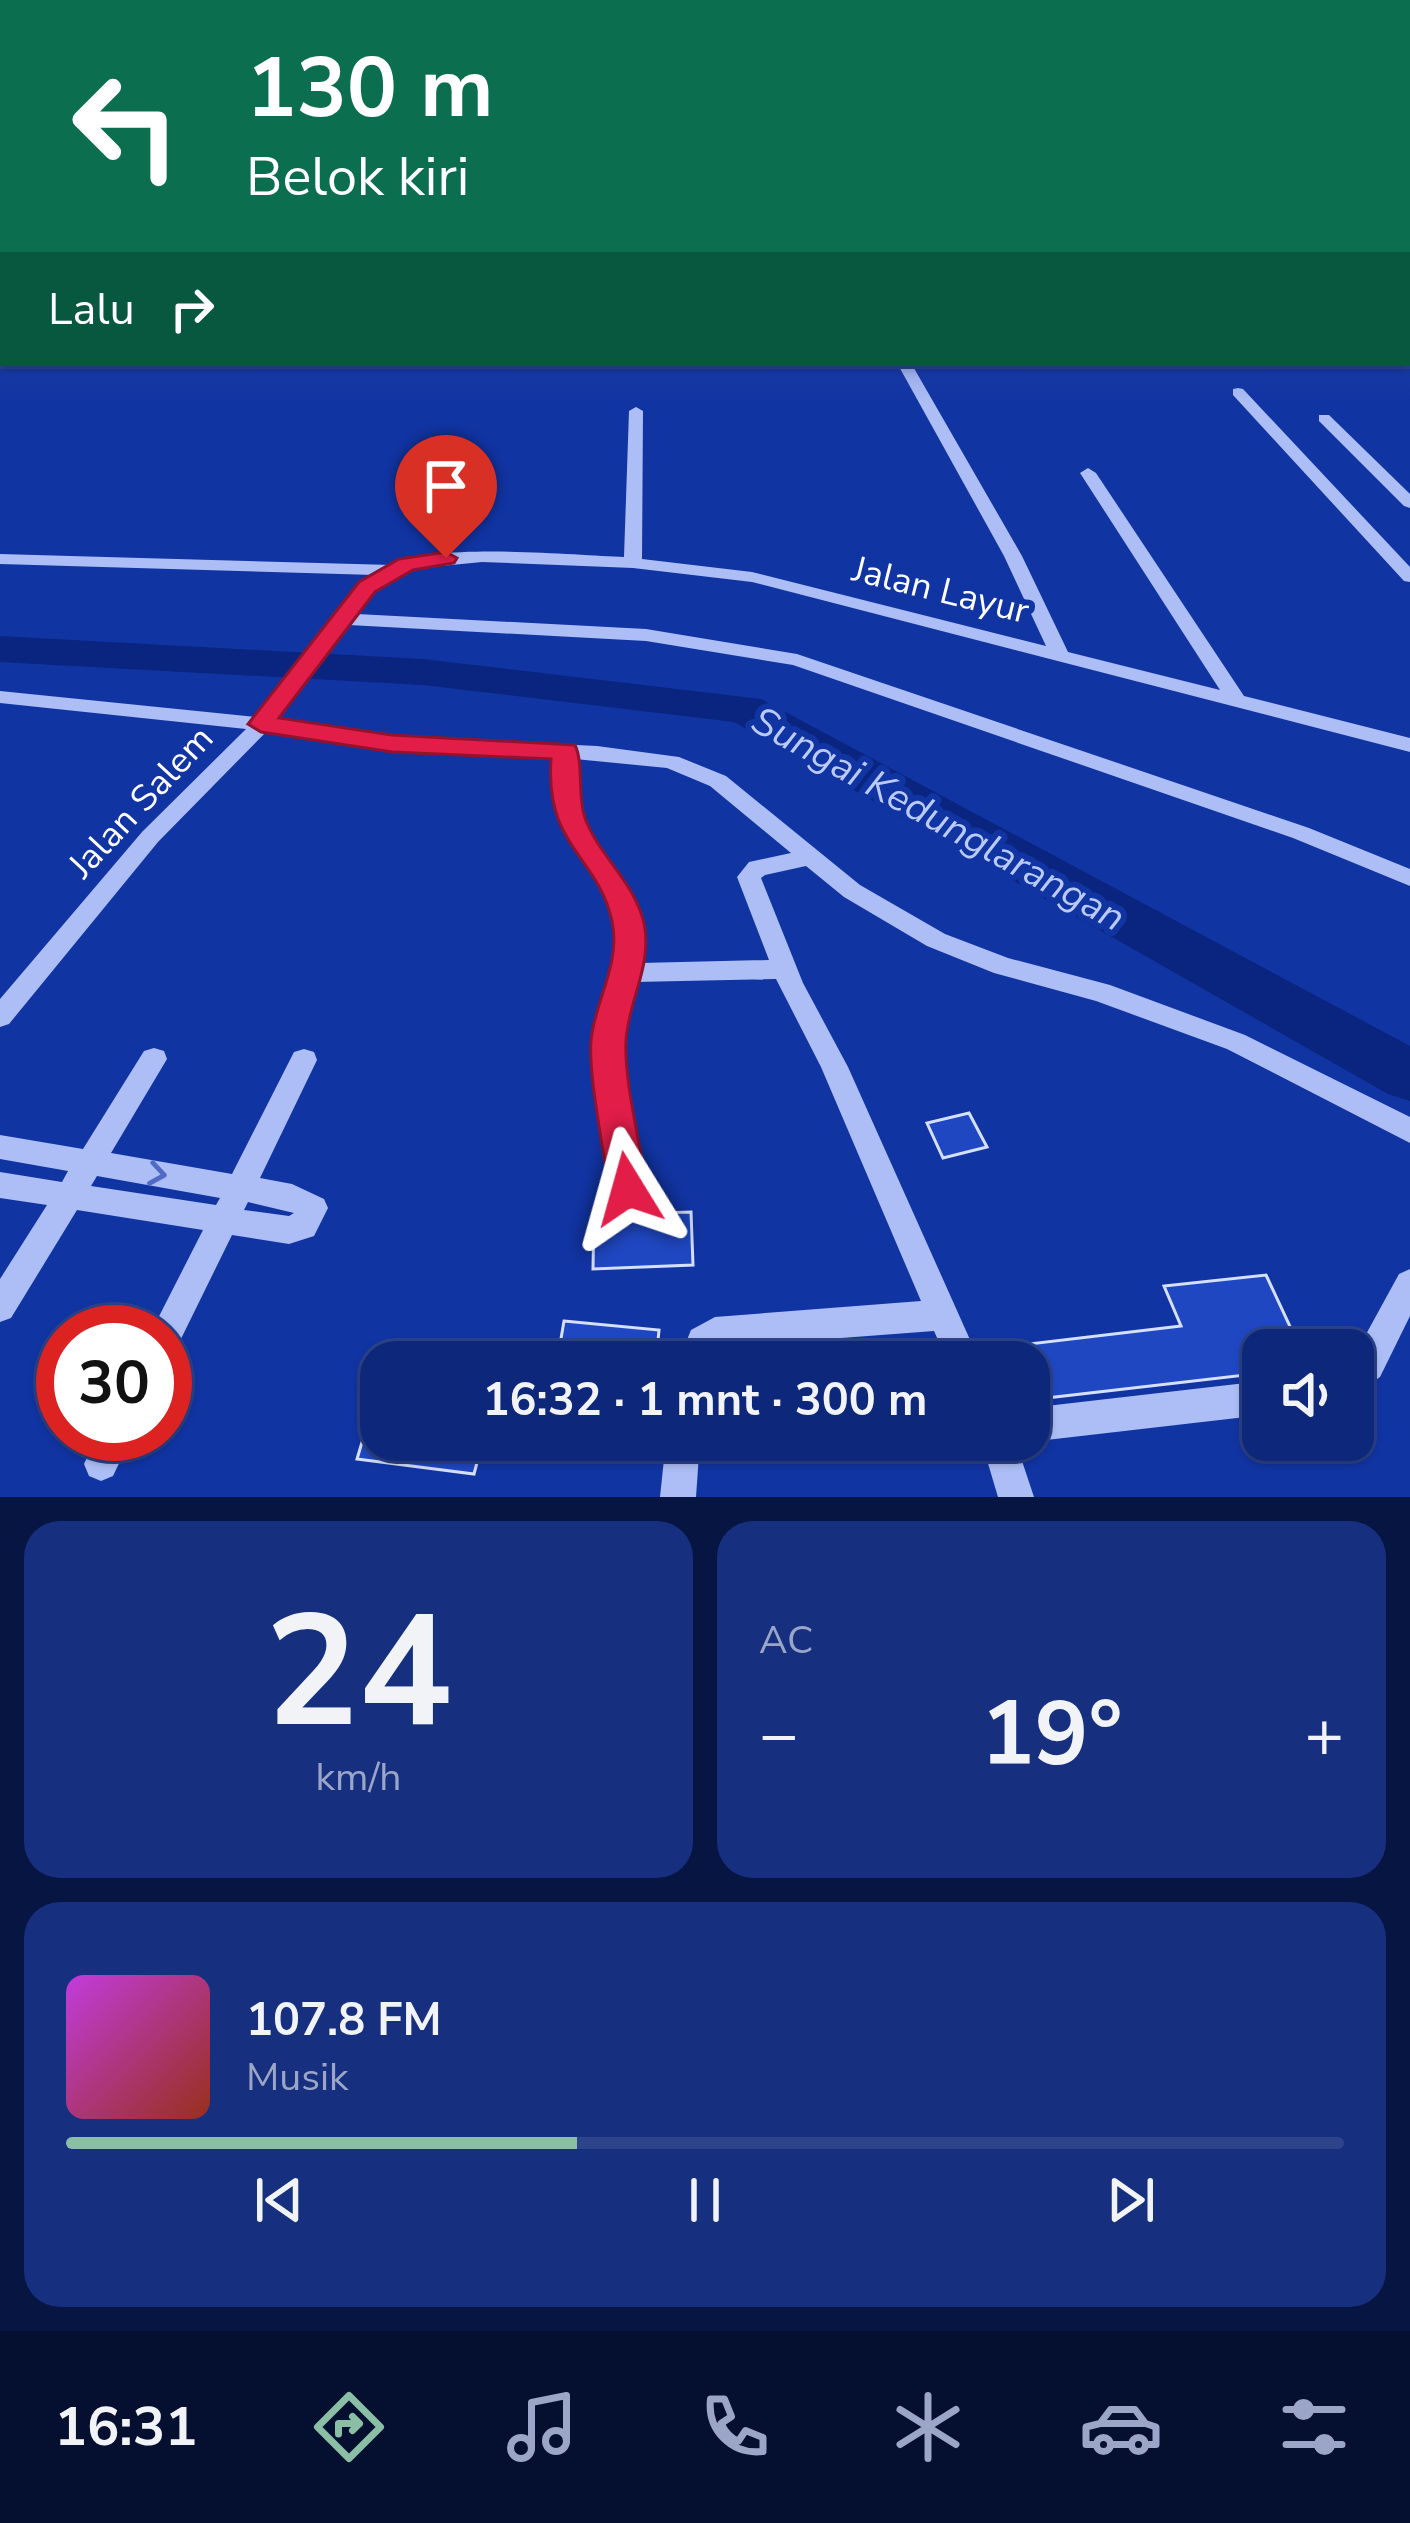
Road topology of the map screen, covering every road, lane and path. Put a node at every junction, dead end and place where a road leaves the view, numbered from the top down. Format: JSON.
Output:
{"nodes":[{"id":1,"x":906,"y":366,"type":"edge"},
{"id":2,"x":1238,"y":392,"type":"dead end"},
{"id":3,"x":636,"y":411,"type":"dead end"},
{"id":4,"x":1324,"y":418,"type":"dead end"},
{"id":5,"x":1088,"y":473,"type":"dead end"},
{"id":6,"x":1410,"y":503,"type":"edge"},
{"id":7,"x":0,"y":559,"type":"edge"},
{"id":8,"x":633,"y":563,"type":"junction"},
{"id":9,"x":392,"y":570,"type":"junction"},
{"id":10,"x":1410,"y":577,"type":"edge"},
{"id":11,"x":338,"y":627,"type":"junction"},
{"id":12,"x":1059,"y":653,"type":"junction"},
{"id":13,"x":0,"y":697,"type":"edge"},
{"id":14,"x":1236,"y":699,"type":"junction"},
{"id":15,"x":261,"y":724,"type":"junction"},
{"id":16,"x":1410,"y":745,"type":"edge"},
{"id":17,"x":566,"y":752,"type":"junction"},
{"id":18,"x":810,"y":856,"type":"junction"},
{"id":19,"x":1410,"y":878,"type":"edge"},
{"id":20,"x":784,"y":969,"type":"junction"},
{"id":21,"x":627,"y":973,"type":"junction"},
{"id":22,"x":0,"y":1017,"type":"edge"},
{"id":23,"x":154,"y":1059,"type":"dead end"},
{"id":24,"x":304,"y":1060,"type":"dead end"},
{"id":25,"x":1410,"y":1131,"type":"edge"},
{"id":26,"x":0,"y":1148,"type":"edge"},
{"id":27,"x":86,"y":1162,"type":"junction"},
{"id":28,"x":0,"y":1185,"type":"edge"},
{"id":29,"x":240,"y":1188,"type":"junction"},
{"id":30,"x":628,"y":1189,"type":"dead end"},
{"id":31,"x":68,"y":1194,"type":"junction"},
{"id":32,"x":224,"y":1222,"type":"junction"},
{"id":33,"x":1410,"y":1284,"type":"edge"},
{"id":34,"x":182,"y":1305,"type":"edge"},
{"id":35,"x":0,"y":1307,"type":"edge"},
{"id":36,"x":942,"y":1315,"type":"junction"},
{"id":37,"x":703,"y":1341,"type":"edge"},
{"id":38,"x":954,"y":1341,"type":"edge"},
{"id":39,"x":1374,"y":1354,"type":"edge"},
{"id":40,"x":1242,"y":1400,"type":"edge"},
{"id":41,"x":1050,"y":1422,"type":"edge"},
{"id":42,"x":681,"y":1461,"type":"edge"},
{"id":43,"x":1005,"y":1461,"type":"edge"},
{"id":44,"x":678,"y":1497,"type":"edge"},
{"id":45,"x":1016,"y":1497,"type":"edge"}],
"edges":[{"from":1,"to":12,"type":"street"},
{"from":2,"to":10,"type":"street"},
{"from":3,"to":8,"type":"street"},
{"from":4,"to":6,"type":"street"},
{"from":5,"to":14,"type":"street"},
{"from":7,"to":9,"type":"street","name":"Jalan Layur"},
{"from":8,"to":9,"type":"street","name":"Jalan Layur"},
{"from":8,"to":12,"type":"street","name":"Jalan Layur"},
{"from":9,"to":11,"type":"street","name":"Jalan Salem"},
{"from":11,"to":15,"type":"street","name":"Jalan Salem"},
{"from":11,"to":19,"type":"street"},
{"from":12,"to":14,"type":"street","name":"Jalan Layur"},
{"from":13,"to":15,"type":"street"},
{"from":14,"to":16,"type":"street","name":"Jalan Layur"},
{"from":15,"to":17,"type":"street"},
{"from":15,"to":22,"type":"street","name":"Jalan Salem"},
{"from":17,"to":18,"type":"street"},
{"from":17,"to":21,"type":"street"},
{"from":18,"to":20,"type":"street"},
{"from":18,"to":25,"type":"street"},
{"from":20,"to":21,"type":"street"},
{"from":20,"to":36,"type":"street"},
{"from":21,"to":30,"type":"street"},
{"from":23,"to":27,"type":"street"},
{"from":24,"to":29,"type":"street"},
{"from":26,"to":27,"type":"street"},
{"from":27,"to":29,"type":"street","one_way":true},
{"from":27,"to":31,"type":"street"},
{"from":28,"to":31,"type":"street"},
{"from":29,"to":32,"type":"street"},
{"from":29,"to":32,"type":"street"},
{"from":31,"to":32,"type":"street"},
{"from":31,"to":35,"type":"street"},
{"from":32,"to":34,"type":"street"},
{"from":33,"to":39,"type":"street"},
{"from":36,"to":37,"type":"street"},
{"from":36,"to":38,"type":"street"},
{"from":40,"to":41,"type":"street"},
{"from":42,"to":44,"type":"street"},
{"from":43,"to":45,"type":"street"}]}
